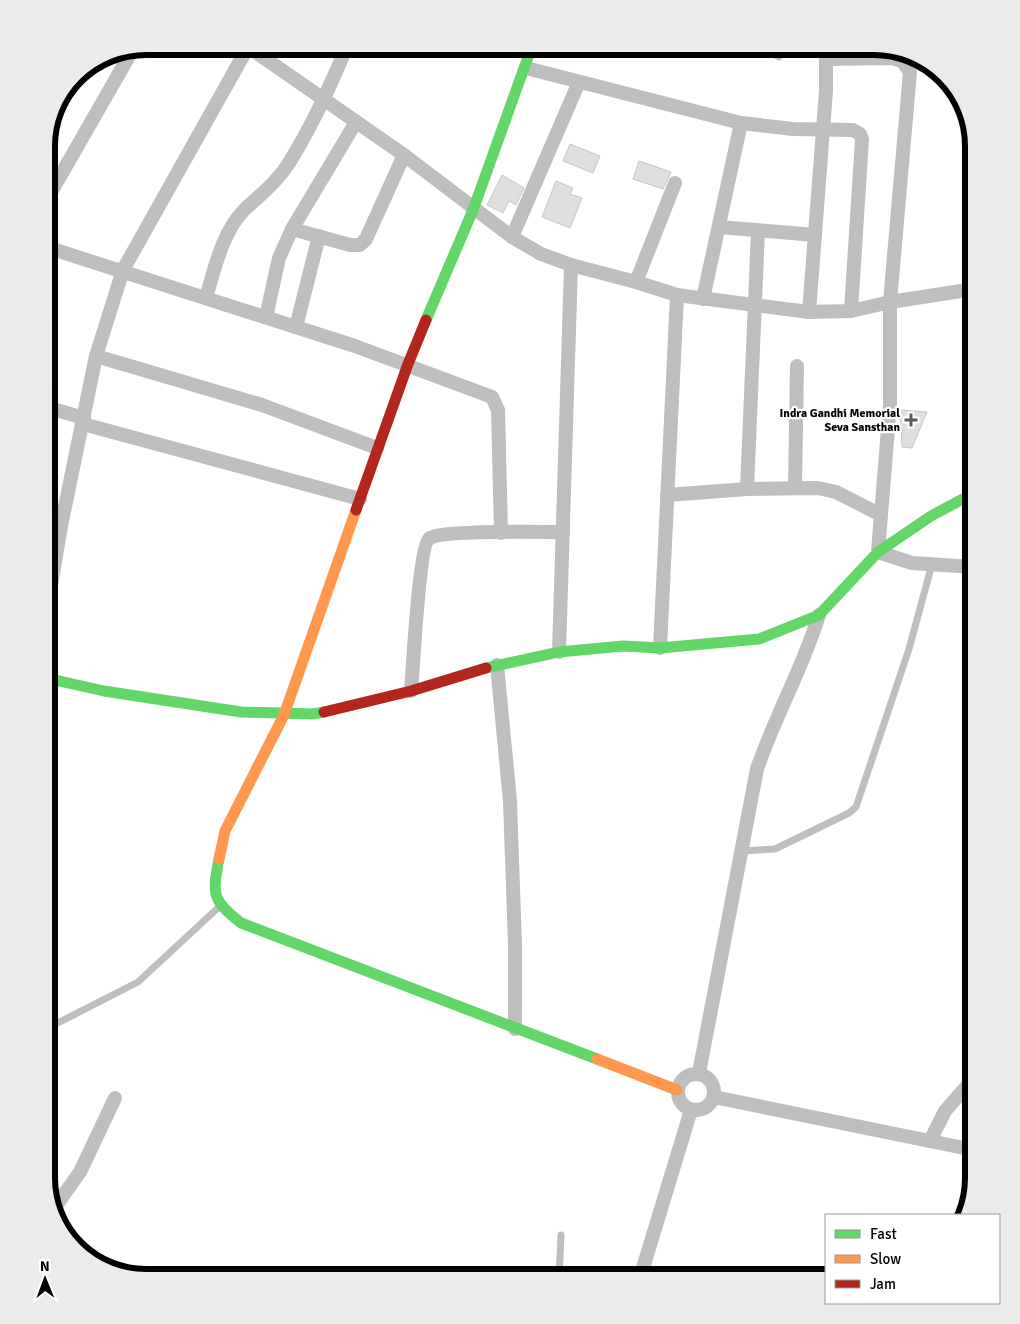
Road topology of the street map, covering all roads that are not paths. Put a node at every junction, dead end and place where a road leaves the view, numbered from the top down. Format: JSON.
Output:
{"nodes":[{"id":1,"x":243,"y":55,"type":"edge"},
{"id":2,"x":259,"y":55,"type":"edge"},
{"id":3,"x":343,"y":55,"type":"edge"},
{"id":4,"x":530,"y":55,"type":"edge"},
{"id":5,"x":775,"y":55,"type":"edge"},
{"id":6,"x":826,"y":55,"type":"edge"},
{"id":7,"x":852,"y":55,"type":"edge"},
{"id":8,"x":128,"y":57,"type":"edge"},
{"id":9,"x":779,"y":57,"type":"dead end"},
{"id":10,"x":526,"y":68,"type":"junction"},
{"id":11,"x":579,"y":82,"type":"junction"},
{"id":12,"x":325,"y":99,"type":"junction"},
{"id":13,"x":356,"y":122,"type":"junction"},
{"id":14,"x":741,"y":123,"type":"junction"},
{"id":15,"x":823,"y":129,"type":"junction"},
{"id":16,"x":404,"y":155,"type":"junction"},
{"id":17,"x":675,"y":183,"type":"dead end"},
{"id":18,"x":55,"y":185,"type":"edge"},
{"id":19,"x":473,"y":210,"type":"junction"},
{"id":20,"x":719,"y":227,"type":"junction"},
{"id":21,"x":292,"y":229,"type":"junction"},
{"id":22,"x":758,"y":231,"type":"junction"},
{"id":23,"x":815,"y":235,"type":"junction"},
{"id":24,"x":319,"y":236,"type":"junction"},
{"id":25,"x":512,"y":237,"type":"junction"},
{"id":26,"x":55,"y":250,"type":"edge"},
{"id":27,"x":571,"y":265,"type":"junction"},
{"id":28,"x":123,"y":270,"type":"junction"},
{"id":29,"x":636,"y":282,"type":"junction"},
{"id":30,"x":965,"y":290,"type":"edge"},
{"id":31,"x":677,"y":295,"type":"junction"},
{"id":32,"x":206,"y":297,"type":"junction"},
{"id":33,"x":703,"y":298,"type":"junction"},
{"id":34,"x":890,"y":302,"type":"junction"},
{"id":35,"x":754,"y":305,"type":"junction"},
{"id":36,"x":851,"y":311,"type":"junction"},
{"id":37,"x":809,"y":312,"type":"junction"},
{"id":38,"x":266,"y":317,"type":"junction"},
{"id":39,"x":296,"y":327,"type":"junction"},
{"id":40,"x":96,"y":356,"type":"junction"},
{"id":41,"x":408,"y":364,"type":"junction"},
{"id":42,"x":797,"y":366,"type":"dead end"},
{"id":43,"x":55,"y":410,"type":"edge"},
{"id":44,"x":84,"y":421,"type":"junction"},
{"id":45,"x":378,"y":448,"type":"junction"},
{"id":46,"x":794,"y":488,"type":"junction"},
{"id":47,"x":747,"y":489,"type":"junction"},
{"id":48,"x":667,"y":495,"type":"junction"},
{"id":49,"x":965,"y":498,"type":"edge"},
{"id":50,"x":360,"y":499,"type":"junction"},
{"id":51,"x":881,"y":515,"type":"junction"},
{"id":52,"x":55,"y":525,"type":"edge"},
{"id":53,"x":61,"y":526,"type":"junction"},
{"id":54,"x":563,"y":532,"type":"junction"},
{"id":55,"x":501,"y":533,"type":"junction"},
{"id":56,"x":878,"y":552,"type":"junction"},
{"id":57,"x":55,"y":562,"type":"edge"},
{"id":58,"x":932,"y":564,"type":"junction"},
{"id":59,"x":965,"y":566,"type":"edge"},
{"id":60,"x":819,"y":616,"type":"junction"},
{"id":61,"x":660,"y":648,"type":"junction"},
{"id":62,"x":559,"y":652,"type":"junction"},
{"id":63,"x":497,"y":665,"type":"junction"},
{"id":64,"x":55,"y":680,"type":"edge"},
{"id":65,"x":411,"y":691,"type":"junction"},
{"id":66,"x":284,"y":715,"type":"junction"},
{"id":67,"x":742,"y":851,"type":"junction"},
{"id":68,"x":220,"y":906,"type":"junction"},
{"id":69,"x":55,"y":1024,"type":"edge"},
{"id":70,"x":515,"y":1029,"type":"junction"},
{"id":71,"x":698,"y":1073,"type":"junction"},
{"id":72,"x":965,"y":1088,"type":"edge"},
{"id":73,"x":677,"y":1090,"type":"junction"},
{"id":74,"x":714,"y":1097,"type":"junction"},
{"id":75,"x":115,"y":1098,"type":"dead end"},
{"id":76,"x":691,"y":1110,"type":"junction"},
{"id":77,"x":930,"y":1142,"type":"junction"},
{"id":78,"x":965,"y":1148,"type":"edge"},
{"id":79,"x":58,"y":1203,"type":"edge"},
{"id":80,"x":561,"y":1235,"type":"dead end"},
{"id":81,"x":559,"y":1269,"type":"edge"},
{"id":82,"x":643,"y":1269,"type":"edge"}],
"edges":[{"from":1,"to":28,"type":"street"},
{"from":2,"to":12,"type":"street"},
{"from":3,"to":12,"type":"street"},
{"from":4,"to":10,"type":"street"},
{"from":5,"to":9,"type":"lane"},
{"from":6,"to":15,"type":"street"},
{"from":7,"to":34,"type":"street"},
{"from":8,"to":18,"type":"street"},
{"from":10,"to":11,"type":"street"},
{"from":10,"to":19,"type":"street"},
{"from":11,"to":14,"type":"street"},
{"from":11,"to":25,"type":"street"},
{"from":12,"to":13,"type":"street"},
{"from":12,"to":32,"type":"street"},
{"from":13,"to":16,"type":"street"},
{"from":13,"to":21,"type":"street"},
{"from":14,"to":15,"type":"street"},
{"from":14,"to":20,"type":"street"},
{"from":15,"to":23,"type":"street"},
{"from":15,"to":36,"type":"street"},
{"from":16,"to":19,"type":"street"},
{"from":16,"to":24,"type":"street"},
{"from":17,"to":29,"type":"street"},
{"from":19,"to":25,"type":"street"},
{"from":19,"to":41,"type":"street"},
{"from":20,"to":22,"type":"street"},
{"from":20,"to":33,"type":"street"},
{"from":21,"to":24,"type":"street"},
{"from":21,"to":38,"type":"street"},
{"from":22,"to":23,"type":"street"},
{"from":22,"to":35,"type":"street"},
{"from":23,"to":37,"type":"street"},
{"from":24,"to":39,"type":"street"},
{"from":25,"to":27,"type":"street"},
{"from":26,"to":28,"type":"street"},
{"from":27,"to":29,"type":"street"},
{"from":27,"to":54,"type":"street"},
{"from":28,"to":32,"type":"street"},
{"from":28,"to":40,"type":"street"},
{"from":29,"to":31,"type":"street"},
{"from":30,"to":34,"type":"street"},
{"from":31,"to":33,"type":"street"},
{"from":31,"to":48,"type":"street"},
{"from":32,"to":38,"type":"street"},
{"from":33,"to":35,"type":"street"},
{"from":34,"to":36,"type":"street"},
{"from":34,"to":51,"type":"street"},
{"from":35,"to":37,"type":"street"},
{"from":35,"to":47,"type":"street"},
{"from":36,"to":37,"type":"street"},
{"from":38,"to":39,"type":"street"},
{"from":39,"to":41,"type":"street"},
{"from":40,"to":44,"type":"street"},
{"from":40,"to":45,"type":"street"},
{"from":41,"to":45,"type":"street"},
{"from":41,"to":55,"type":"street"},
{"from":42,"to":46,"type":"street"},
{"from":43,"to":44,"type":"street"},
{"from":44,"to":50,"type":"street"},
{"from":44,"to":53,"type":"street"},
{"from":45,"to":50,"type":"street"},
{"from":46,"to":47,"type":"street"},
{"from":46,"to":51,"type":"street"},
{"from":47,"to":48,"type":"street"},
{"from":48,"to":61,"type":"street"},
{"from":49,"to":56,"type":"street"},
{"from":50,"to":66,"type":"street"},
{"from":51,"to":56,"type":"street"},
{"from":52,"to":53,"type":"street"},
{"from":53,"to":57,"type":"street"},
{"from":54,"to":55,"type":"street"},
{"from":54,"to":62,"type":"street"},
{"from":55,"to":65,"type":"street"},
{"from":56,"to":58,"type":"street"},
{"from":56,"to":60,"type":"street"},
{"from":58,"to":59,"type":"street"},
{"from":58,"to":67,"type":"lane"},
{"from":60,"to":61,"type":"street"},
{"from":60,"to":67,"type":"street"},
{"from":61,"to":62,"type":"street"},
{"from":62,"to":63,"type":"street"},
{"from":63,"to":65,"type":"street"},
{"from":63,"to":70,"type":"street"},
{"from":64,"to":66,"type":"street"},
{"from":65,"to":66,"type":"street"},
{"from":66,"to":68,"type":"street"},
{"from":67,"to":71,"type":"street"},
{"from":68,"to":69,"type":"lane"},
{"from":68,"to":70,"type":"street"},
{"from":70,"to":73,"type":"street"},
{"from":71,"to":73,"type":"street"},
{"from":71,"to":74,"type":"street"},
{"from":72,"to":77,"type":"street"},
{"from":73,"to":76,"type":"street"},
{"from":74,"to":76,"type":"street"},
{"from":74,"to":77,"type":"street"},
{"from":75,"to":79,"type":"street"},
{"from":76,"to":82,"type":"street"},
{"from":77,"to":78,"type":"street"},
{"from":80,"to":81,"type":"lane"}]}
